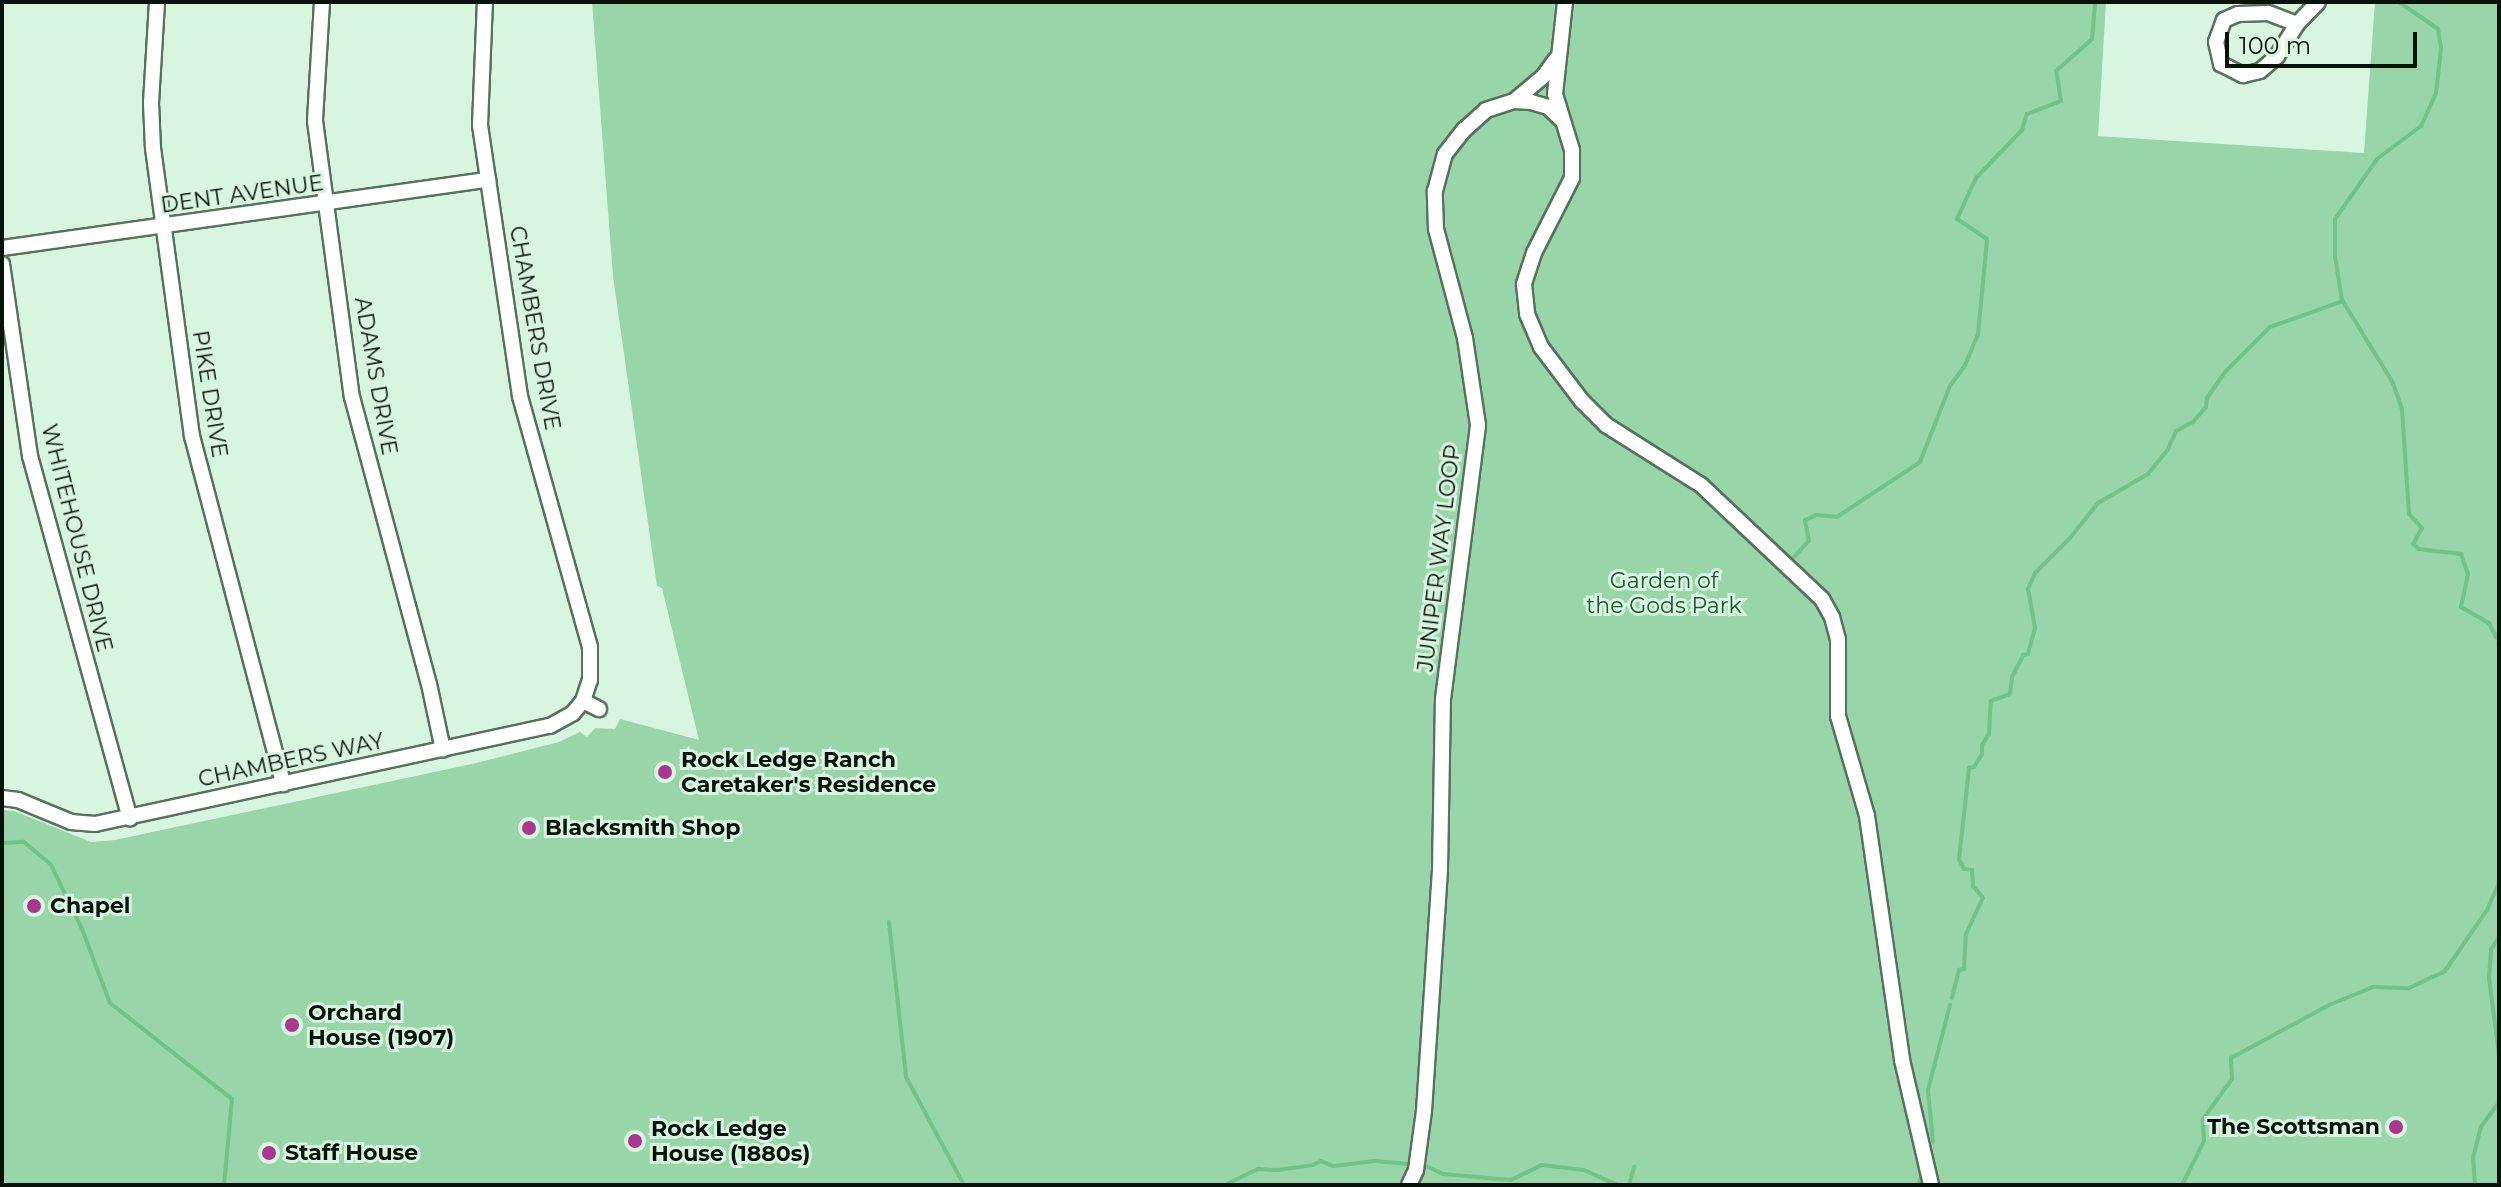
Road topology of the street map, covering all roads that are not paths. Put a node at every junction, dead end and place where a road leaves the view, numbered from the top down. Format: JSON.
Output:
{"nodes":[{"id":1,"x":157,"y":2,"type":"edge"},
{"id":2,"x":322,"y":2,"type":"edge"},
{"id":3,"x":485,"y":2,"type":"edge"},
{"id":4,"x":1565,"y":2,"type":"edge"},
{"id":5,"x":2318,"y":2,"type":"edge"},
{"id":6,"x":2297,"y":24,"type":"junction"},
{"id":7,"x":1556,"y":59,"type":"junction"},
{"id":8,"x":1514,"y":101,"type":"junction"},
{"id":9,"x":1562,"y":120,"type":"junction"},
{"id":10,"x":488,"y":180,"type":"junction"},
{"id":11,"x":327,"y":204,"type":"junction"},
{"id":12,"x":163,"y":227,"type":"junction"},
{"id":13,"x":2,"y":248,"type":"edge"},
{"id":14,"x":2,"y":264,"type":"edge"},
{"id":15,"x":583,"y":701,"type":"junction"},
{"id":16,"x":599,"y":709,"type":"dead end"},
{"id":17,"x":443,"y":750,"type":"junction"},
{"id":18,"x":283,"y":784,"type":"junction"},
{"id":19,"x":2,"y":798,"type":"edge"},
{"id":20,"x":130,"y":818,"type":"junction"},
{"id":21,"x":1409,"y":1185,"type":"edge"},
{"id":22,"x":1931,"y":1185,"type":"edge"}],
"edges":[{"from":1,"to":12,"type":"street","name":"PIKE DRIVE"},
{"from":2,"to":11,"type":"street","name":"ADAMS DRIVE"},
{"from":3,"to":10,"type":"street","name":"CHAMBERS DRIVE"},
{"from":4,"to":7,"type":"street"},
{"from":5,"to":6,"type":"street"},
{"from":6,"to":6,"type":"street"},
{"from":7,"to":8,"type":"street","name":"JUNIPER WAY LOOP"},
{"from":7,"to":9,"type":"street"},
{"from":8,"to":9,"type":"street"},
{"from":8,"to":21,"type":"street","name":"JUNIPER WAY LOOP"},
{"from":9,"to":22,"type":"street"},
{"from":10,"to":11,"type":"street","name":"DENT AVENUE"},
{"from":10,"to":15,"type":"street","name":"CHAMBERS DRIVE"},
{"from":11,"to":12,"type":"street","name":"DENT AVENUE"},
{"from":11,"to":17,"type":"street","name":"ADAMS DRIVE"},
{"from":12,"to":13,"type":"street","name":"DENT AVENUE"},
{"from":12,"to":18,"type":"street","name":"PIKE DRIVE"},
{"from":14,"to":20,"type":"street","name":"WHITEHOUSE DRIVE"},
{"from":15,"to":16,"type":"street"},
{"from":15,"to":17,"type":"street","name":"CHAMBERS WAY"},
{"from":17,"to":18,"type":"street","name":"CHAMBERS WAY"},
{"from":18,"to":20,"type":"street","name":"CHAMBERS WAY"},
{"from":19,"to":20,"type":"street","name":"CHAMBERS WAY"}]}
